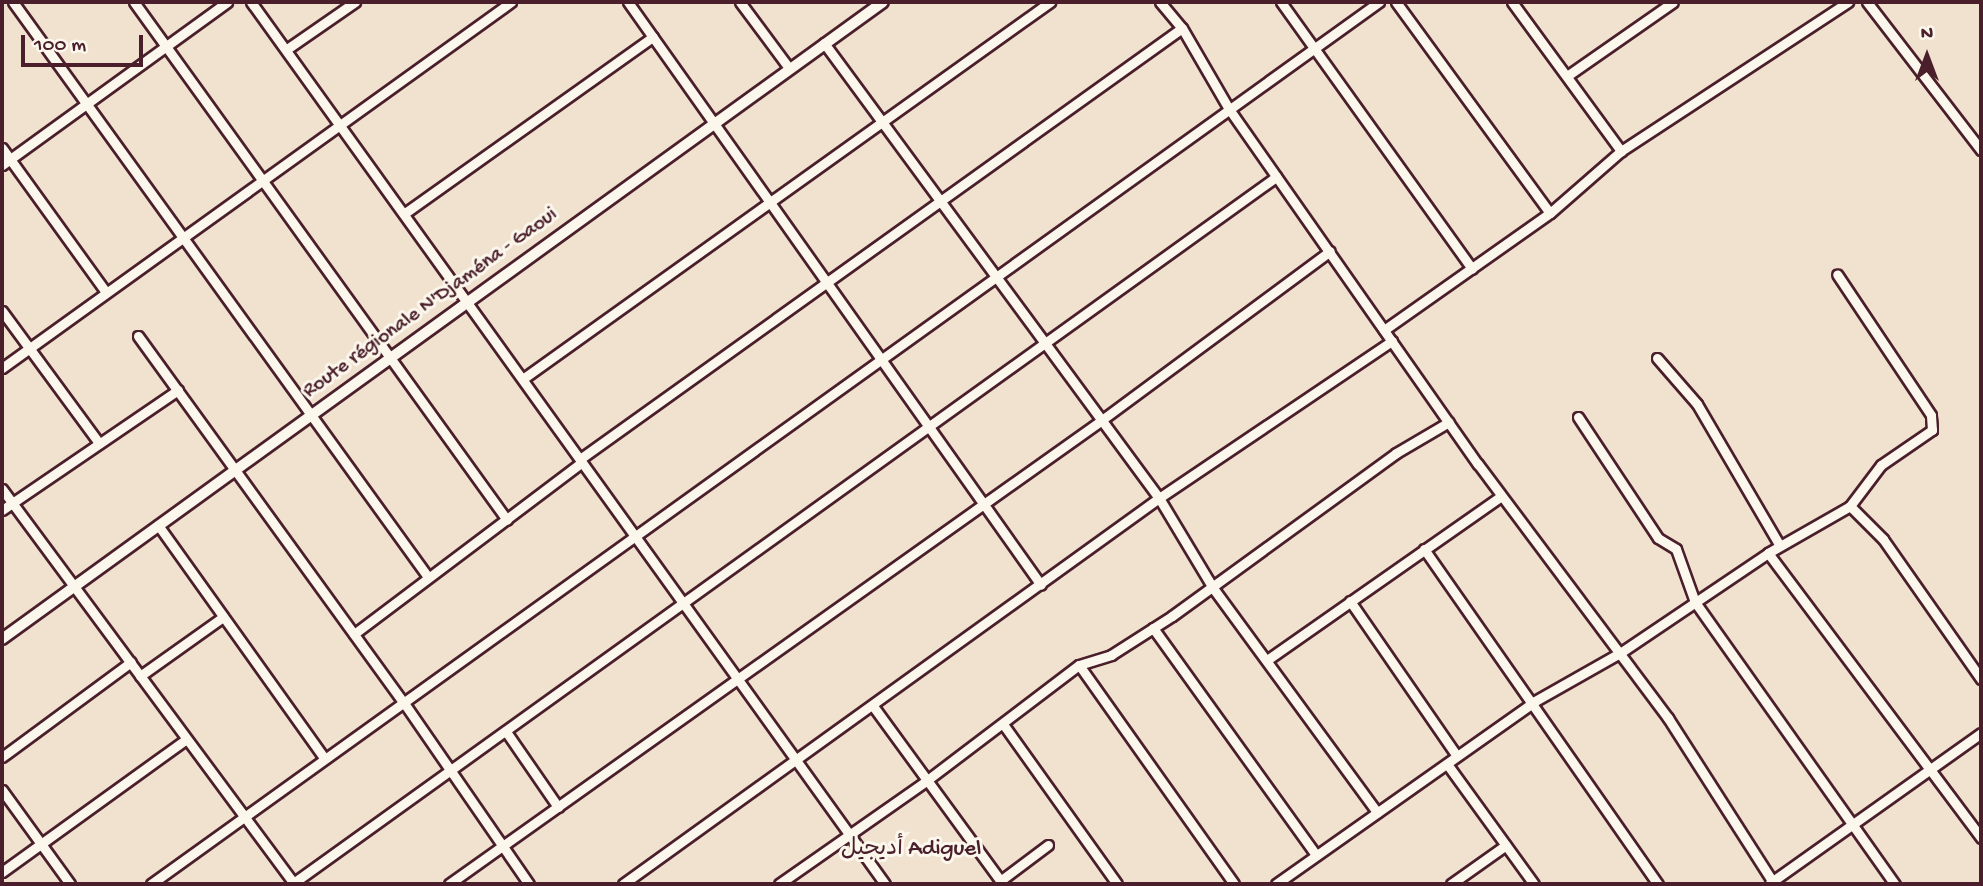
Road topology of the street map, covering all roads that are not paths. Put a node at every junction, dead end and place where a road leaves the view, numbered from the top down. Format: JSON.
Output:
{"nodes":[{"id":1,"x":13,"y":2,"type":"edge"},
{"id":2,"x":134,"y":2,"type":"edge"},
{"id":3,"x":227,"y":2,"type":"edge"},
{"id":4,"x":251,"y":2,"type":"edge"},
{"id":5,"x":355,"y":2,"type":"edge"},
{"id":6,"x":510,"y":2,"type":"edge"},
{"id":7,"x":628,"y":2,"type":"edge"},
{"id":8,"x":740,"y":2,"type":"edge"},
{"id":9,"x":883,"y":2,"type":"edge"},
{"id":10,"x":1050,"y":2,"type":"edge"},
{"id":11,"x":1160,"y":2,"type":"edge"},
{"id":12,"x":1282,"y":2,"type":"edge"},
{"id":13,"x":1379,"y":2,"type":"edge"},
{"id":14,"x":1396,"y":2,"type":"edge"},
{"id":15,"x":1514,"y":2,"type":"edge"},
{"id":16,"x":1672,"y":2,"type":"edge"},
{"id":17,"x":1849,"y":2,"type":"edge"},
{"id":18,"x":1867,"y":2,"type":"edge"},
{"id":19,"x":1182,"y":28,"type":"junction"},
{"id":20,"x":653,"y":37,"type":"junction"},
{"id":21,"x":824,"y":43,"type":"junction"},
{"id":22,"x":165,"y":45,"type":"junction"},
{"id":23,"x":287,"y":49,"type":"junction"},
{"id":24,"x":1316,"y":49,"type":"junction"},
{"id":25,"x":789,"y":68,"type":"junction"},
{"id":26,"x":1567,"y":76,"type":"junction"},
{"id":27,"x":87,"y":104,"type":"junction"},
{"id":28,"x":1228,"y":109,"type":"junction"},
{"id":29,"x":880,"y":122,"type":"junction"},
{"id":30,"x":714,"y":124,"type":"junction"},
{"id":31,"x":341,"y":125,"type":"junction"},
{"id":32,"x":2,"y":148,"type":"edge"},
{"id":33,"x":1981,"y":150,"type":"edge"},
{"id":34,"x":1621,"y":151,"type":"junction"},
{"id":35,"x":6,"y":162,"type":"edge"},
{"id":36,"x":1276,"y":177,"type":"junction"},
{"id":37,"x":262,"y":183,"type":"junction"},
{"id":38,"x":939,"y":199,"type":"junction"},
{"id":39,"x":768,"y":203,"type":"junction"},
{"id":40,"x":405,"y":213,"type":"junction"},
{"id":41,"x":1550,"y":213,"type":"junction"},
{"id":42,"x":183,"y":238,"type":"junction"},
{"id":43,"x":1330,"y":251,"type":"junction"},
{"id":44,"x":1472,"y":269,"type":"junction"},
{"id":45,"x":1837,"y":274,"type":"dead end"},
{"id":46,"x":996,"y":281,"type":"junction"},
{"id":47,"x":825,"y":282,"type":"junction"},
{"id":48,"x":106,"y":292,"type":"junction"},
{"id":49,"x":469,"y":302,"type":"junction"},
{"id":50,"x":2,"y":311,"type":"edge"},
{"id":51,"x":1384,"y":330,"type":"junction"},
{"id":52,"x":138,"y":336,"type":"dead end"},
{"id":53,"x":1392,"y":341,"type":"junction"},
{"id":54,"x":1043,"y":343,"type":"junction"},
{"id":55,"x":29,"y":348,"type":"junction"},
{"id":56,"x":1657,"y":358,"type":"dead end"},
{"id":57,"x":388,"y":359,"type":"junction"},
{"id":58,"x":884,"y":361,"type":"junction"},
{"id":59,"x":2,"y":368,"type":"edge"},
{"id":60,"x":524,"y":378,"type":"junction"},
{"id":61,"x":177,"y":390,"type":"junction"},
{"id":62,"x":311,"y":414,"type":"junction"},
{"id":63,"x":1578,"y":417,"type":"dead end"},
{"id":64,"x":1099,"y":422,"type":"junction"},
{"id":65,"x":1449,"y":422,"type":"junction"},
{"id":66,"x":929,"y":425,"type":"junction"},
{"id":67,"x":99,"y":443,"type":"junction"},
{"id":68,"x":580,"y":461,"type":"junction"},
{"id":69,"x":235,"y":470,"type":"junction"},
{"id":70,"x":2,"y":489,"type":"edge"},
{"id":71,"x":1501,"y":496,"type":"junction"},
{"id":72,"x":1159,"y":498,"type":"junction"},
{"id":73,"x":12,"y":503,"type":"junction"},
{"id":74,"x":985,"y":503,"type":"junction"},
{"id":75,"x":1850,"y":506,"type":"junction"},
{"id":76,"x":2,"y":510,"type":"edge"},
{"id":77,"x":507,"y":520,"type":"junction"},
{"id":78,"x":158,"y":525,"type":"junction"},
{"id":79,"x":635,"y":538,"type":"junction"},
{"id":80,"x":1780,"y":546,"type":"junction"},
{"id":81,"x":1424,"y":549,"type":"junction"},
{"id":82,"x":1768,"y":553,"type":"junction"},
{"id":83,"x":428,"y":577,"type":"junction"},
{"id":84,"x":1041,"y":585,"type":"junction"},
{"id":85,"x":74,"y":587,"type":"junction"},
{"id":86,"x":1213,"y":588,"type":"junction"},
{"id":87,"x":1350,"y":601,"type":"junction"},
{"id":88,"x":1695,"y":602,"type":"junction"},
{"id":89,"x":682,"y":603,"type":"junction"},
{"id":90,"x":223,"y":617,"type":"junction"},
{"id":91,"x":1153,"y":628,"type":"junction"},
{"id":92,"x":354,"y":634,"type":"junction"},
{"id":93,"x":2,"y":639,"type":"edge"},
{"id":94,"x":1620,"y":653,"type":"junction"},
{"id":95,"x":1267,"y":660,"type":"junction"},
{"id":96,"x":131,"y":663,"type":"junction"},
{"id":97,"x":1080,"y":665,"type":"junction"},
{"id":98,"x":140,"y":676,"type":"junction"},
{"id":99,"x":736,"y":677,"type":"junction"},
{"id":100,"x":1981,"y":679,"type":"edge"},
{"id":101,"x":1535,"y":701,"type":"junction"},
{"id":102,"x":404,"y":703,"type":"junction"},
{"id":103,"x":873,"y":706,"type":"junction"},
{"id":104,"x":1003,"y":724,"type":"junction"},
{"id":105,"x":507,"y":733,"type":"junction"},
{"id":106,"x":1981,"y":733,"type":"edge"},
{"id":107,"x":185,"y":740,"type":"junction"},
{"id":108,"x":1457,"y":756,"type":"junction"},
{"id":109,"x":2,"y":757,"type":"edge"},
{"id":110,"x":326,"y":759,"type":"junction"},
{"id":111,"x":794,"y":759,"type":"junction"},
{"id":112,"x":1447,"y":764,"type":"junction"},
{"id":113,"x":1931,"y":768,"type":"junction"},
{"id":114,"x":450,"y":770,"type":"junction"},
{"id":115,"x":926,"y":781,"type":"junction"},
{"id":116,"x":2,"y":790,"type":"edge"},
{"id":117,"x":558,"y":807,"type":"junction"},
{"id":118,"x":1377,"y":812,"type":"junction"},
{"id":119,"x":243,"y":818,"type":"junction"},
{"id":120,"x":1851,"y":824,"type":"junction"},
{"id":121,"x":849,"y":834,"type":"junction"},
{"id":122,"x":1981,"y":838,"type":"edge"},
{"id":123,"x":41,"y":843,"type":"junction"},
{"id":124,"x":1048,"y":845,"type":"dead end"},
{"id":125,"x":1506,"y":845,"type":"junction"},
{"id":126,"x":502,"y":848,"type":"junction"},
{"id":127,"x":1316,"y":855,"type":"junction"},
{"id":128,"x":2,"y":872,"type":"edge"},
{"id":129,"x":1001,"y":883,"type":"edge"},
{"id":130,"x":1772,"y":883,"type":"edge"},
{"id":131,"x":70,"y":884,"type":"edge"},
{"id":132,"x":151,"y":884,"type":"edge"},
{"id":133,"x":293,"y":884,"type":"edge"},
{"id":134,"x":449,"y":884,"type":"edge"},
{"id":135,"x":528,"y":884,"type":"edge"},
{"id":136,"x":623,"y":884,"type":"edge"},
{"id":137,"x":779,"y":884,"type":"edge"},
{"id":138,"x":885,"y":884,"type":"edge"},
{"id":139,"x":1117,"y":884,"type":"edge"},
{"id":140,"x":1234,"y":884,"type":"edge"},
{"id":141,"x":1276,"y":884,"type":"edge"},
{"id":142,"x":1451,"y":884,"type":"edge"},
{"id":143,"x":1534,"y":884,"type":"edge"},
{"id":144,"x":1658,"y":884,"type":"edge"},
{"id":145,"x":1895,"y":884,"type":"edge"}],
"edges":[{"from":1,"to":27,"type":"street"},
{"from":2,"to":22,"type":"street"},
{"from":3,"to":22,"type":"street"},
{"from":4,"to":23,"type":"street"},
{"from":5,"to":23,"type":"street"},
{"from":6,"to":31,"type":"street"},
{"from":7,"to":20,"type":"street"},
{"from":8,"to":25,"type":"street"},
{"from":9,"to":21,"type":"street","name":"Route régionale N'Djaména - Gaoui"},
{"from":10,"to":29,"type":"street"},
{"from":11,"to":19,"type":"street"},
{"from":12,"to":24,"type":"street"},
{"from":13,"to":24,"type":"street"},
{"from":14,"to":41,"type":"street"},
{"from":15,"to":26,"type":"street"},
{"from":16,"to":26,"type":"street"},
{"from":17,"to":34,"type":"street"},
{"from":18,"to":33,"type":"street"},
{"from":19,"to":28,"type":"street"},
{"from":19,"to":38,"type":"street"},
{"from":20,"to":30,"type":"street"},
{"from":20,"to":40,"type":"street"},
{"from":21,"to":25,"type":"street","name":"Route régionale N'Djaména - Gaoui"},
{"from":21,"to":29,"type":"street"},
{"from":22,"to":27,"type":"street"},
{"from":22,"to":37,"type":"street"},
{"from":23,"to":31,"type":"street"},
{"from":24,"to":28,"type":"street"},
{"from":24,"to":44,"type":"street"},
{"from":25,"to":30,"type":"street","name":"Route régionale N'Djaména - Gaoui"},
{"from":26,"to":34,"type":"street"},
{"from":27,"to":35,"type":"street"},
{"from":27,"to":42,"type":"street"},
{"from":28,"to":36,"type":"street"},
{"from":28,"to":46,"type":"street"},
{"from":29,"to":38,"type":"street"},
{"from":29,"to":39,"type":"street"},
{"from":30,"to":39,"type":"street"},
{"from":30,"to":49,"type":"street","name":"Route régionale N'Djaména - Gaoui"},
{"from":31,"to":37,"type":"street"},
{"from":31,"to":40,"type":"street"},
{"from":32,"to":35,"type":"street"},
{"from":34,"to":41,"type":"street"},
{"from":35,"to":48,"type":"street"},
{"from":36,"to":43,"type":"street"},
{"from":36,"to":54,"type":"street"},
{"from":37,"to":42,"type":"street"},
{"from":37,"to":57,"type":"street"},
{"from":38,"to":46,"type":"street"},
{"from":38,"to":47,"type":"street"},
{"from":39,"to":47,"type":"street"},
{"from":39,"to":60,"type":"street"},
{"from":40,"to":49,"type":"street"},
{"from":41,"to":44,"type":"street"},
{"from":42,"to":48,"type":"street"},
{"from":42,"to":62,"type":"street"},
{"from":43,"to":51,"type":"street"},
{"from":43,"to":64,"type":"street"},
{"from":44,"to":51,"type":"street"},
{"from":45,"to":75,"type":"street"},
{"from":46,"to":54,"type":"street"},
{"from":46,"to":58,"type":"street"},
{"from":47,"to":58,"type":"street"},
{"from":47,"to":68,"type":"street"},
{"from":48,"to":55,"type":"street"},
{"from":49,"to":57,"type":"street","name":"Route régionale N'Djaména - Gaoui"},
{"from":49,"to":60,"type":"street"},
{"from":50,"to":55,"type":"street"},
{"from":51,"to":53,"type":"street"},
{"from":52,"to":61,"type":"street"},
{"from":53,"to":65,"type":"street"},
{"from":53,"to":72,"type":"street"},
{"from":54,"to":64,"type":"street"},
{"from":54,"to":66,"type":"street"},
{"from":55,"to":59,"type":"street"},
{"from":55,"to":67,"type":"street"},
{"from":56,"to":80,"type":"street"},
{"from":57,"to":62,"type":"street","name":"Route régionale N'Djaména - Gaoui"},
{"from":57,"to":77,"type":"street"},
{"from":58,"to":66,"type":"street"},
{"from":58,"to":79,"type":"street"},
{"from":60,"to":68,"type":"street"},
{"from":61,"to":67,"type":"street"},
{"from":61,"to":69,"type":"street"},
{"from":62,"to":69,"type":"street","name":"Route régionale N'Djaména - Gaoui"},
{"from":62,"to":83,"type":"street"},
{"from":63,"to":88,"type":"street"},
{"from":64,"to":72,"type":"street"},
{"from":64,"to":74,"type":"street"},
{"from":65,"to":71,"type":"street"},
{"from":65,"to":86,"type":"street"},
{"from":66,"to":74,"type":"street"},
{"from":66,"to":89,"type":"street"},
{"from":67,"to":73,"type":"street"},
{"from":68,"to":77,"type":"street"},
{"from":68,"to":79,"type":"street"},
{"from":69,"to":78,"type":"street","name":"Route régionale N'Djaména - Gaoui"},
{"from":69,"to":92,"type":"street"},
{"from":70,"to":73,"type":"street"},
{"from":71,"to":81,"type":"street"},
{"from":71,"to":94,"type":"street"},
{"from":72,"to":84,"type":"street"},
{"from":72,"to":86,"type":"street"},
{"from":73,"to":76,"type":"street"},
{"from":73,"to":85,"type":"street"},
{"from":74,"to":84,"type":"street"},
{"from":74,"to":99,"type":"street"},
{"from":75,"to":80,"type":"street"},
{"from":75,"to":100,"type":"street"},
{"from":77,"to":83,"type":"street"},
{"from":78,"to":85,"type":"street","name":"Route régionale N'Djaména - Gaoui"},
{"from":78,"to":90,"type":"street"},
{"from":79,"to":89,"type":"street"},
{"from":79,"to":102,"type":"street"},
{"from":80,"to":82,"type":"street"},
{"from":81,"to":87,"type":"street"},
{"from":81,"to":101,"type":"street"},
{"from":82,"to":88,"type":"street"},
{"from":82,"to":113,"type":"street"},
{"from":83,"to":92,"type":"street"},
{"from":84,"to":103,"type":"street"},
{"from":85,"to":93,"type":"street","name":"Route régionale N'Djaména - Gaoui"},
{"from":85,"to":96,"type":"street"},
{"from":86,"to":91,"type":"street"},
{"from":86,"to":95,"type":"street"},
{"from":87,"to":95,"type":"street"},
{"from":87,"to":108,"type":"street"},
{"from":88,"to":94,"type":"street"},
{"from":88,"to":120,"type":"street"},
{"from":89,"to":99,"type":"street"},
{"from":89,"to":105,"type":"street"},
{"from":90,"to":98,"type":"street"},
{"from":90,"to":110,"type":"street"},
{"from":91,"to":97,"type":"street"},
{"from":91,"to":127,"type":"street"},
{"from":92,"to":102,"type":"street"},
{"from":94,"to":101,"type":"street"},
{"from":94,"to":130,"type":"street"},
{"from":95,"to":118,"type":"street"},
{"from":96,"to":98,"type":"street"},
{"from":96,"to":109,"type":"street"},
{"from":97,"to":104,"type":"street"},
{"from":97,"to":140,"type":"street"},
{"from":98,"to":107,"type":"street"},
{"from":99,"to":111,"type":"street"},
{"from":99,"to":117,"type":"street"},
{"from":101,"to":108,"type":"street"},
{"from":101,"to":144,"type":"street"},
{"from":102,"to":110,"type":"street"},
{"from":102,"to":114,"type":"street"},
{"from":103,"to":111,"type":"street"},
{"from":103,"to":115,"type":"street"},
{"from":104,"to":115,"type":"street"},
{"from":104,"to":139,"type":"street"},
{"from":105,"to":114,"type":"street"},
{"from":105,"to":117,"type":"street"},
{"from":106,"to":113,"type":"street"},
{"from":107,"to":119,"type":"street"},
{"from":107,"to":123,"type":"street"},
{"from":108,"to":112,"type":"street"},
{"from":110,"to":119,"type":"street"},
{"from":111,"to":121,"type":"street"},
{"from":111,"to":136,"type":"street"},
{"from":112,"to":118,"type":"street"},
{"from":112,"to":125,"type":"street"},
{"from":113,"to":120,"type":"street"},
{"from":113,"to":122,"type":"street"},
{"from":114,"to":126,"type":"street"},
{"from":114,"to":133,"type":"street"},
{"from":115,"to":121,"type":"street"},
{"from":115,"to":129,"type":"street"},
{"from":116,"to":123,"type":"street"},
{"from":117,"to":126,"type":"street"},
{"from":118,"to":127,"type":"street"},
{"from":119,"to":132,"type":"street"},
{"from":119,"to":133,"type":"street"},
{"from":120,"to":130,"type":"street"},
{"from":120,"to":145,"type":"street"},
{"from":121,"to":137,"type":"street"},
{"from":121,"to":138,"type":"street"},
{"from":123,"to":128,"type":"street"},
{"from":123,"to":131,"type":"street"},
{"from":124,"to":129,"type":"street"},
{"from":125,"to":142,"type":"street"},
{"from":125,"to":143,"type":"street"},
{"from":126,"to":134,"type":"street"},
{"from":126,"to":135,"type":"street"},
{"from":127,"to":141,"type":"street"}]}
